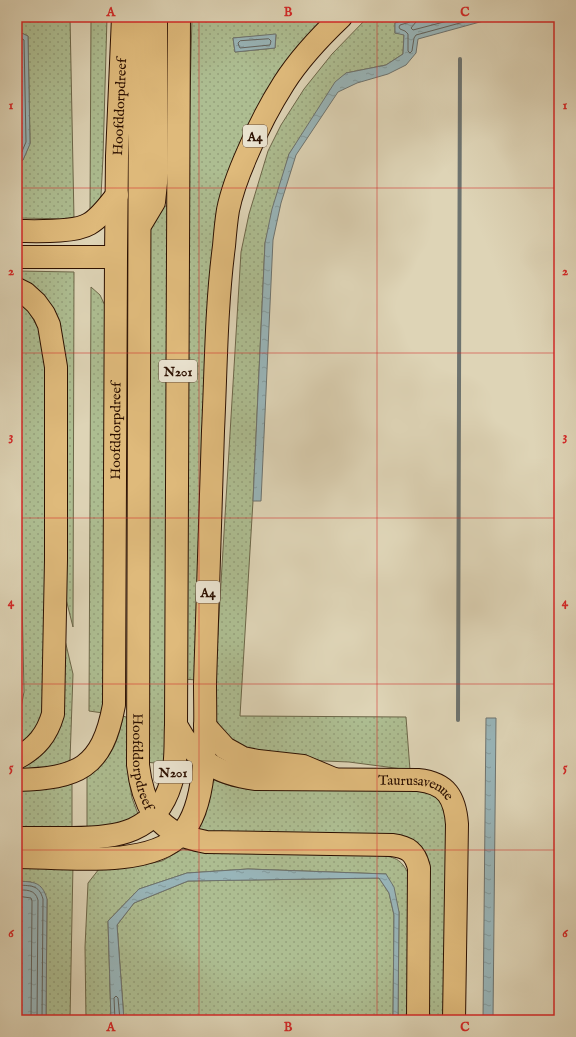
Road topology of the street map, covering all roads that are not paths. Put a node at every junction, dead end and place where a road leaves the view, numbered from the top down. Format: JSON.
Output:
{"nodes":[{"id":1,"x":123,"y":17,"type":"edge"},
{"id":2,"x":140,"y":17,"type":"edge"},
{"id":3,"x":156,"y":17,"type":"edge"},
{"id":4,"x":179,"y":17,"type":"edge"},
{"id":5,"x":342,"y":17,"type":"edge"},
{"id":6,"x":117,"y":195,"type":"junction"},
{"id":7,"x":140,"y":226,"type":"junction"},
{"id":8,"x":17,"y":231,"type":"edge"},
{"id":9,"x":17,"y":257,"type":"edge"},
{"id":10,"x":116,"y":257,"type":"junction"},
{"id":11,"x":17,"y":289,"type":"edge"},
{"id":12,"x":139,"y":304,"type":"junction"},
{"id":13,"x":176,"y":725,"type":"junction"},
{"id":14,"x":204,"y":726,"type":"junction"},
{"id":15,"x":17,"y":758,"type":"edge"},
{"id":16,"x":203,"y":760,"type":"junction"},
{"id":17,"x":334,"y":779,"type":"junction"},
{"id":18,"x":17,"y":780,"type":"edge"},
{"id":19,"x":154,"y":815,"type":"junction"},
{"id":20,"x":181,"y":835,"type":"junction"},
{"id":21,"x":17,"y":838,"type":"edge"},
{"id":22,"x":17,"y":857,"type":"edge"},
{"id":23,"x":418,"y":1020,"type":"edge"},
{"id":24,"x":454,"y":1020,"type":"edge"}],
"edges":[{"from":1,"to":6,"type":"main road","name":"Hoofddorpdreef"},
{"from":2,"to":7,"type":"main road","name":"Hoofddorpdreef"},
{"from":3,"to":7,"type":"main road","name":"Hoofddorpdreef"},
{"from":4,"to":13,"type":"main road","name":"Hoofddorpdreef","number":"N201"},
{"from":5,"to":14,"type":"main road","number":"A4"},
{"from":6,"to":8,"type":"main road"},
{"from":6,"to":10,"type":"main road","name":"Hoofddorpdreef"},
{"from":7,"to":10,"type":"main road"},
{"from":7,"to":12,"type":"main road","name":"Hoofddorpdreef"},
{"from":9,"to":10,"type":"main road"},
{"from":10,"to":12,"type":"main road"},
{"from":10,"to":18,"type":"main road","name":"Hoofddorpdreef"},
{"from":11,"to":15,"type":"main road"},
{"from":12,"to":19,"type":"main road","name":"Hoofddorpdreef"},
{"from":13,"to":16,"type":"main road","name":"Taurusavenue"},
{"from":13,"to":19,"type":"main road","name":"Hoofddorpdreef","number":"N201"},
{"from":14,"to":16,"type":"main road"},
{"from":14,"to":17,"type":"main road"},
{"from":16,"to":17,"type":"main road","name":"Taurusavenue"},
{"from":16,"to":20,"type":"main road"},
{"from":17,"to":24,"type":"main road","name":"Taurusavenue"},
{"from":19,"to":20,"type":"main road"},
{"from":19,"to":21,"type":"main road","name":"Hoofddorpdreef","number":"N201"},
{"from":20,"to":22,"type":"main road"},
{"from":20,"to":23,"type":"main road"}]}
